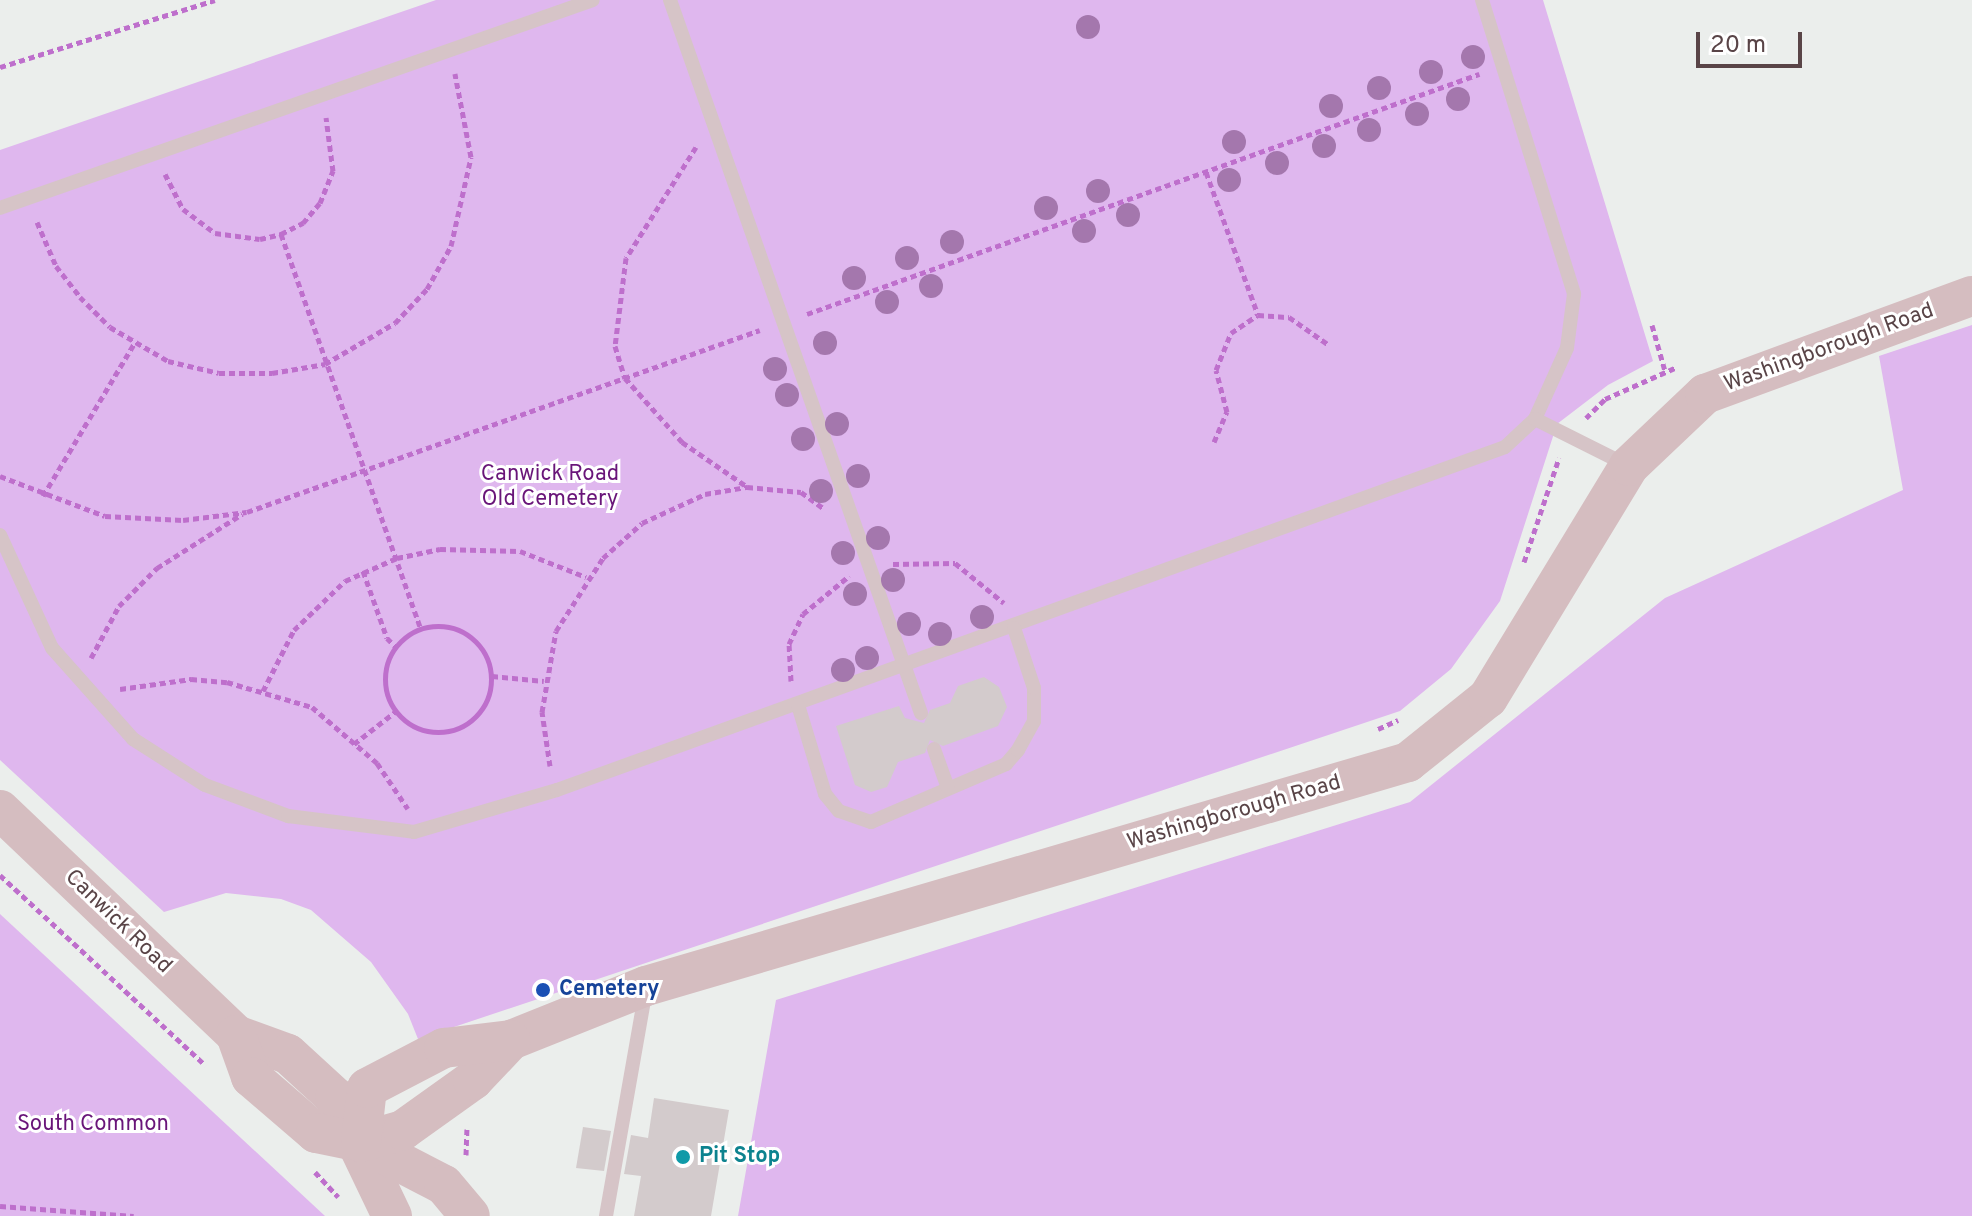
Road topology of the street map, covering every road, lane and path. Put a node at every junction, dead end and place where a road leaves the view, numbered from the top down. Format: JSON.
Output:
{"nodes":[{"id":1,"x":215,"y":0,"type":"edge"},
{"id":2,"x":593,"y":0,"type":"edge"},
{"id":3,"x":670,"y":0,"type":"edge"},
{"id":4,"x":1482,"y":0,"type":"edge"},
{"id":5,"x":447,"y":52,"type":"junction"},
{"id":6,"x":1503,"y":65,"type":"junction"},
{"id":7,"x":0,"y":67,"type":"edge"},
{"id":8,"x":320,"y":97,"type":"junction"},
{"id":9,"x":706,"y":104,"type":"junction"},
{"id":10,"x":157,"y":153,"type":"junction"},
{"id":11,"x":1206,"y":172,"type":"junction"},
{"id":12,"x":27,"y":199,"type":"junction"},
{"id":13,"x":0,"y":208,"type":"edge"},
{"id":14,"x":281,"y":234,"type":"junction"},
{"id":15,"x":1972,"y":296,"type":"edge"},
{"id":16,"x":1258,"y":315,"type":"junction"},
{"id":17,"x":782,"y":323,"type":"junction"},
{"id":18,"x":1652,"y":325,"type":"dead end"},
{"id":19,"x":134,"y":344,"type":"junction"},
{"id":20,"x":1329,"y":345,"type":"dead end"},
{"id":21,"x":1690,"y":363,"type":"dead end"},
{"id":22,"x":325,"y":364,"type":"junction"},
{"id":23,"x":1665,"y":371,"type":"junction"},
{"id":24,"x":625,"y":378,"type":"junction"},
{"id":25,"x":1535,"y":419,"type":"junction"},
{"id":26,"x":1568,"y":436,"type":"junction"},
{"id":27,"x":1214,"y":442,"type":"dead end"},
{"id":28,"x":1629,"y":466,"type":"junction"},
{"id":29,"x":367,"y":472,"type":"junction"},
{"id":30,"x":0,"y":476,"type":"edge"},
{"id":31,"x":747,"y":487,"type":"junction"},
{"id":32,"x":43,"y":496,"type":"junction"},
{"id":33,"x":247,"y":512,"type":"junction"},
{"id":34,"x":856,"y":533,"type":"junction"},
{"id":35,"x":0,"y":535,"type":"edge"},
{"id":36,"x":397,"y":558,"type":"junction"},
{"id":37,"x":1522,"y":566,"type":"dead end"},
{"id":38,"x":363,"y":571,"type":"junction"},
{"id":39,"x":586,"y":577,"type":"junction"},
{"id":40,"x":1014,"y":628,"type":"junction"},
{"id":41,"x":421,"y":629,"type":"junction"},
{"id":42,"x":396,"y":647,"type":"junction"},
{"id":43,"x":904,"y":667,"type":"junction"},
{"id":44,"x":492,"y":676,"type":"junction"},
{"id":45,"x":544,"y":681,"type":"junction"},
{"id":46,"x":263,"y":691,"type":"junction"},
{"id":47,"x":89,"y":696,"type":"junction"},
{"id":48,"x":798,"y":705,"type":"junction"},
{"id":49,"x":395,"y":712,"type":"junction"},
{"id":50,"x":921,"y":713,"type":"dead end"},
{"id":51,"x":1406,"y":715,"type":"dead end"},
{"id":52,"x":1362,"y":734,"type":"dead end"},
{"id":53,"x":354,"y":744,"type":"junction"},
{"id":54,"x":934,"y":749,"type":"dead end"},
{"id":55,"x":948,"y":788,"type":"junction"},
{"id":56,"x":557,"y":790,"type":"junction"},
{"id":57,"x":0,"y":810,"type":"edge"},
{"id":58,"x":414,"y":832,"type":"junction"},
{"id":59,"x":0,"y":875,"type":"edge"},
{"id":60,"x":103,"y":972,"type":"dead end"},
{"id":61,"x":646,"y":986,"type":"junction"},
{"id":62,"x":511,"y":1040,"type":"junction"},
{"id":63,"x":361,"y":1142,"type":"junction"},
{"id":64,"x":0,"y":1206,"type":"edge"},
{"id":65,"x":134,"y":1216,"type":"edge"},
{"id":66,"x":392,"y":1216,"type":"edge"},
{"id":67,"x":470,"y":1216,"type":"edge"},
{"id":68,"x":606,"y":1216,"type":"edge"}],
"edges":[{"from":1,"to":7,"type":"path"},
{"from":2,"to":5,"type":"lane"},
{"from":3,"to":9,"type":"lane"},
{"from":4,"to":6,"type":"lane"},
{"from":5,"to":8,"type":"lane"},
{"from":5,"to":22,"type":"path"},
{"from":6,"to":11,"type":"path"},
{"from":6,"to":25,"type":"lane"},
{"from":8,"to":10,"type":"lane"},
{"from":8,"to":14,"type":"path"},
{"from":9,"to":17,"type":"lane"},
{"from":9,"to":24,"type":"path"},
{"from":10,"to":12,"type":"lane"},
{"from":10,"to":14,"type":"path"},
{"from":11,"to":16,"type":"path"},
{"from":11,"to":17,"type":"path"},
{"from":12,"to":13,"type":"lane"},
{"from":12,"to":19,"type":"path"},
{"from":14,"to":22,"type":"path"},
{"from":15,"to":28,"type":"main road","name":"Washingborough Road"},
{"from":16,"to":20,"type":"path"},
{"from":16,"to":27,"type":"path"},
{"from":17,"to":24,"type":"path"},
{"from":17,"to":34,"type":"lane"},
{"from":18,"to":23,"type":"path"},
{"from":19,"to":22,"type":"path"},
{"from":19,"to":32,"type":"path"},
{"from":21,"to":23,"type":"path"},
{"from":22,"to":29,"type":"path"},
{"from":23,"to":26,"type":"path"},
{"from":24,"to":29,"type":"path"},
{"from":24,"to":31,"type":"path"},
{"from":25,"to":26,"type":"lane"},
{"from":25,"to":40,"type":"lane"},
{"from":26,"to":28,"type":"lane"},
{"from":26,"to":37,"type":"path"},
{"from":28,"to":61,"type":"main road","name":"Washingborough Road"},
{"from":29,"to":33,"type":"path"},
{"from":29,"to":36,"type":"path"},
{"from":30,"to":32,"type":"path"},
{"from":31,"to":34,"type":"path"},
{"from":31,"to":39,"type":"path"},
{"from":32,"to":33,"type":"path"},
{"from":33,"to":47,"type":"path"},
{"from":34,"to":43,"type":"lane"},
{"from":35,"to":47,"type":"lane"},
{"from":36,"to":38,"type":"path"},
{"from":36,"to":39,"type":"path"},
{"from":36,"to":41,"type":"path"},
{"from":38,"to":42,"type":"path"},
{"from":38,"to":46,"type":"path"},
{"from":39,"to":45,"type":"path"},
{"from":40,"to":43,"type":"lane"},
{"from":40,"to":55,"type":"lane"},
{"from":41,"to":42,"type":"path"},
{"from":41,"to":44,"type":"path"},
{"from":42,"to":49,"type":"path"},
{"from":43,"to":48,"type":"lane"},
{"from":43,"to":50,"type":"lane"},
{"from":44,"to":45,"type":"path"},
{"from":44,"to":49,"type":"path"},
{"from":45,"to":56,"type":"path"},
{"from":46,"to":47,"type":"path"},
{"from":46,"to":53,"type":"path"},
{"from":47,"to":58,"type":"lane"},
{"from":48,"to":55,"type":"lane"},
{"from":48,"to":56,"type":"lane"},
{"from":49,"to":53,"type":"path"},
{"from":51,"to":52,"type":"path"},
{"from":53,"to":58,"type":"path"},
{"from":54,"to":55,"type":"lane"},
{"from":56,"to":58,"type":"lane"},
{"from":57,"to":63,"type":"main road","name":"Canwick Road"},
{"from":59,"to":60,"type":"path"},
{"from":61,"to":62,"type":"main road","name":"Washingborough Road"},
{"from":61,"to":68,"type":"lane"},
{"from":62,"to":63,"type":"main road","name":"Washingborough Road"},
{"from":62,"to":63,"type":"main road"},
{"from":63,"to":66,"type":"main road"},
{"from":63,"to":67,"type":"main road"},
{"from":64,"to":65,"type":"path"}]}
